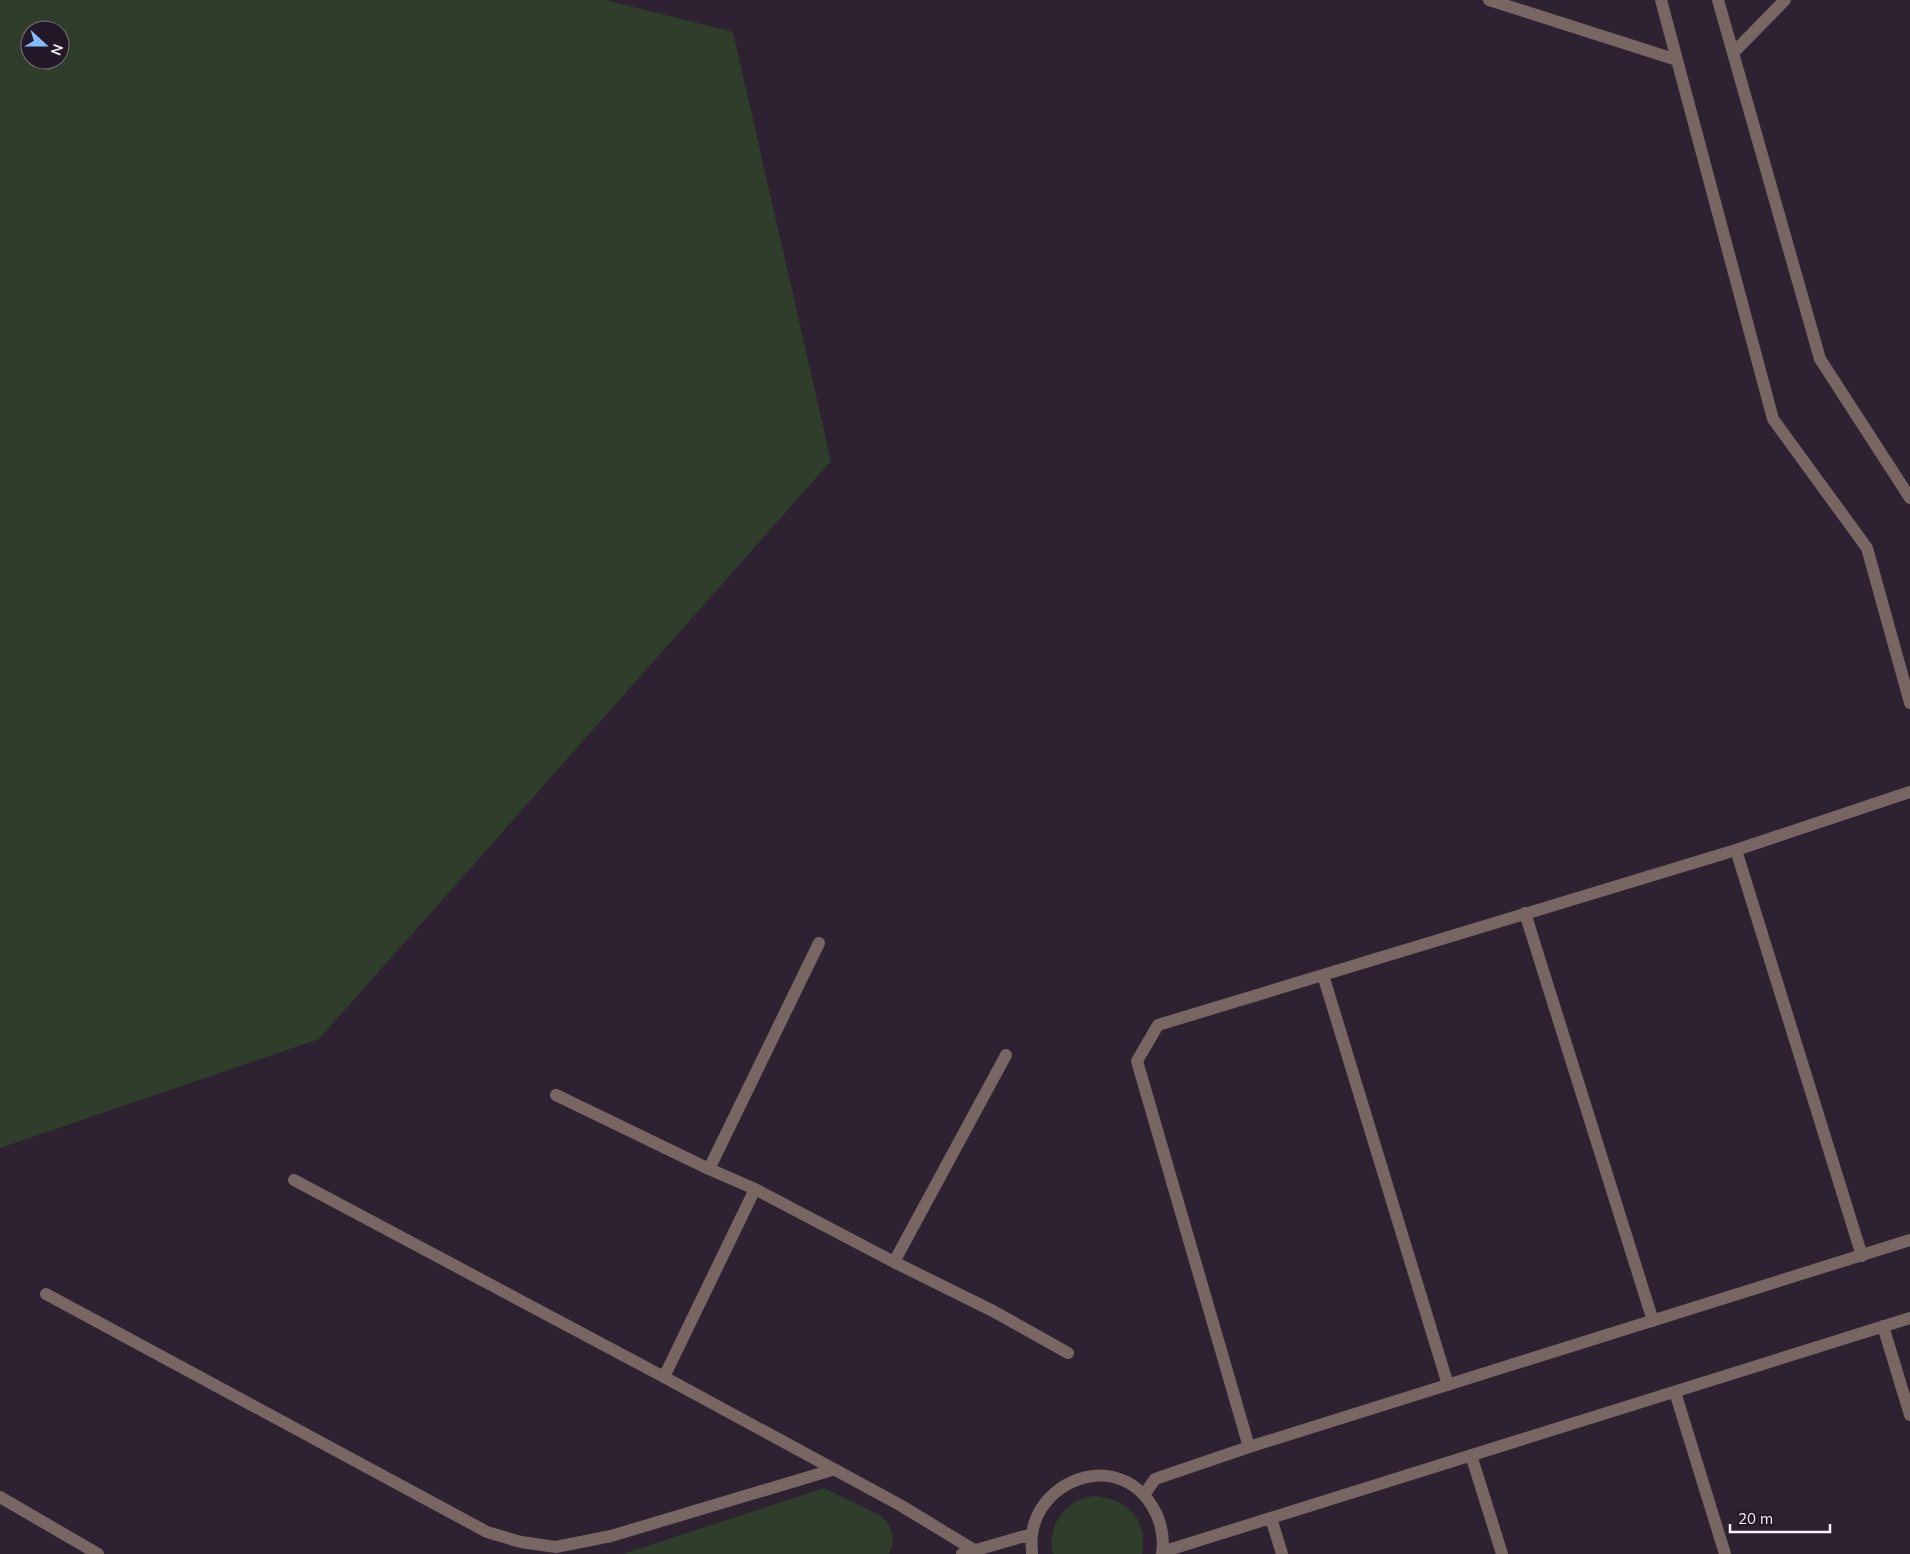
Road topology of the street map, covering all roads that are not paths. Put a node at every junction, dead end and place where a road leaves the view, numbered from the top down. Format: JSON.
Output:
{"nodes":[{"id":1,"x":1489,"y":0,"type":"edge"},
{"id":2,"x":1660,"y":0,"type":"edge"},
{"id":3,"x":1718,"y":0,"type":"edge"},
{"id":4,"x":1785,"y":0,"type":"edge"},
{"id":5,"x":1733,"y":52,"type":"junction"},
{"id":6,"x":1677,"y":60,"type":"junction"},
{"id":7,"x":1910,"y":498,"type":"edge"},
{"id":8,"x":1910,"y":703,"type":"edge"},
{"id":9,"x":1910,"y":792,"type":"edge"},
{"id":10,"x":1736,"y":850,"type":"junction"},
{"id":11,"x":1526,"y":913,"type":"junction"},
{"id":12,"x":819,"y":942,"type":"dead end"},
{"id":13,"x":1323,"y":975,"type":"junction"},
{"id":14,"x":1006,"y":1055,"type":"dead end"},
{"id":15,"x":556,"y":1095,"type":"dead end"},
{"id":16,"x":709,"y":1169,"type":"junction"},
{"id":17,"x":294,"y":1180,"type":"dead end"},
{"id":18,"x":754,"y":1188,"type":"junction"},
{"id":19,"x":1910,"y":1240,"type":"edge"},
{"id":20,"x":1862,"y":1256,"type":"junction"},
{"id":21,"x":894,"y":1262,"type":"junction"},
{"id":22,"x":46,"y":1294,"type":"dead end"},
{"id":23,"x":1910,"y":1318,"type":"edge"},
{"id":24,"x":1653,"y":1321,"type":"junction"},
{"id":25,"x":1883,"y":1326,"type":"junction"},
{"id":26,"x":1068,"y":1353,"type":"dead end"},
{"id":27,"x":664,"y":1377,"type":"junction"},
{"id":28,"x":1448,"y":1385,"type":"junction"},
{"id":29,"x":1675,"y":1392,"type":"junction"},
{"id":30,"x":1910,"y":1415,"type":"edge"},
{"id":31,"x":1250,"y":1448,"type":"junction"},
{"id":32,"x":1471,"y":1455,"type":"junction"},
{"id":33,"x":832,"y":1470,"type":"junction"},
{"id":34,"x":0,"y":1496,"type":"edge"},
{"id":35,"x":1144,"y":1496,"type":"junction"},
{"id":36,"x":1271,"y":1518,"type":"junction"},
{"id":37,"x":1032,"y":1534,"type":"junction"},
{"id":38,"x":968,"y":1552,"type":"edge"},
{"id":39,"x":1162,"y":1553,"type":"edge"},
{"id":40,"x":98,"y":1554,"type":"edge"},
{"id":41,"x":1032,"y":1554,"type":"edge"},
{"id":42,"x":1282,"y":1554,"type":"edge"},
{"id":43,"x":1502,"y":1554,"type":"edge"},
{"id":44,"x":1725,"y":1554,"type":"edge"}],
"edges":[{"from":1,"to":6,"type":"street"},
{"from":2,"to":6,"type":"street"},
{"from":3,"to":5,"type":"street"},
{"from":4,"to":5,"type":"street"},
{"from":5,"to":7,"type":"street"},
{"from":6,"to":8,"type":"street"},
{"from":9,"to":10,"type":"street"},
{"from":10,"to":11,"type":"street"},
{"from":10,"to":20,"type":"street"},
{"from":11,"to":13,"type":"street"},
{"from":11,"to":24,"type":"street"},
{"from":12,"to":16,"type":"street"},
{"from":13,"to":28,"type":"street"},
{"from":13,"to":31,"type":"street"},
{"from":14,"to":21,"type":"street"},
{"from":15,"to":16,"type":"street"},
{"from":16,"to":18,"type":"street"},
{"from":17,"to":27,"type":"street"},
{"from":18,"to":21,"type":"street"},
{"from":18,"to":27,"type":"street"},
{"from":19,"to":20,"type":"street"},
{"from":20,"to":24,"type":"street"},
{"from":21,"to":26,"type":"street"},
{"from":22,"to":33,"type":"street"},
{"from":23,"to":25,"type":"street"},
{"from":24,"to":28,"type":"street"},
{"from":25,"to":29,"type":"street"},
{"from":25,"to":30,"type":"street"},
{"from":27,"to":33,"type":"street"},
{"from":28,"to":31,"type":"street"},
{"from":29,"to":32,"type":"street"},
{"from":29,"to":44,"type":"street"},
{"from":31,"to":35,"type":"street"},
{"from":32,"to":36,"type":"street"},
{"from":32,"to":43,"type":"street"},
{"from":33,"to":38,"type":"street"},
{"from":34,"to":40,"type":"street"},
{"from":35,"to":37,"type":"street"},
{"from":35,"to":39,"type":"street"},
{"from":36,"to":39,"type":"street"},
{"from":36,"to":42,"type":"street"},
{"from":37,"to":38,"type":"street"},
{"from":37,"to":41,"type":"street"}]}
